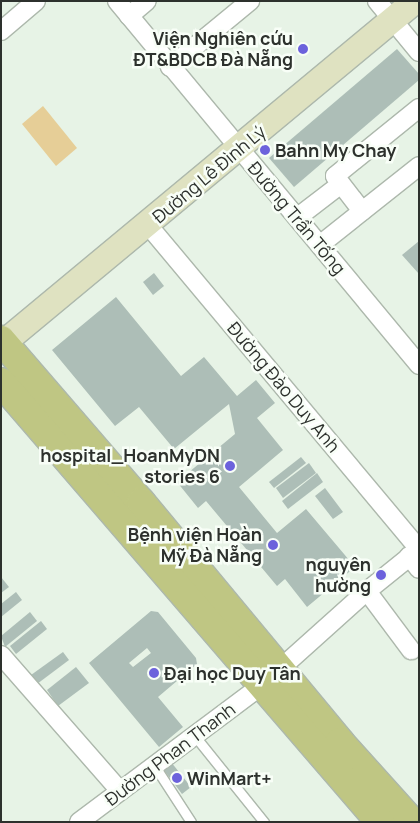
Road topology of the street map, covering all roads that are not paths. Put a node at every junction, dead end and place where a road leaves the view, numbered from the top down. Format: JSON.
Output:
{"nodes":[{"id":1,"x":36,"y":1,"type":"edge"},
{"id":2,"x":117,"y":1,"type":"edge"},
{"id":3,"x":147,"y":1,"type":"edge"},
{"id":4,"x":250,"y":1,"type":"edge"},
{"id":5,"x":377,"y":1,"type":"edge"},
{"id":6,"x":414,"y":1,"type":"edge"},
{"id":7,"x":129,"y":16,"type":"junction"},
{"id":8,"x":392,"y":21,"type":"junction"},
{"id":9,"x":1,"y":32,"type":"edge"},
{"id":10,"x":419,"y":52,"type":"edge"},
{"id":11,"x":170,"y":67,"type":"junction"},
{"id":12,"x":419,"y":108,"type":"edge"},
{"id":13,"x":238,"y":149,"type":"junction"},
{"id":14,"x":419,"y":166,"type":"edge"},
{"id":15,"x":342,"y":184,"type":"junction"},
{"id":16,"x":362,"y":212,"type":"junction"},
{"id":17,"x":298,"y":217,"type":"junction"},
{"id":18,"x":148,"y":224,"type":"junction"},
{"id":19,"x":322,"y":244,"type":"junction"},
{"id":20,"x":2,"y":342,"type":"edge"},
{"id":21,"x":419,"y":365,"type":"edge"},
{"id":22,"x":1,"y":382,"type":"edge"},
{"id":23,"x":416,"y":556,"type":"edge"},
{"id":24,"x":367,"y":591,"type":"junction"},
{"id":25,"x":411,"y":650,"type":"dead end"},
{"id":26,"x":1,"y":655,"type":"edge"},
{"id":27,"x":270,"y":678,"type":"junction"},
{"id":28,"x":194,"y":735,"type":"junction"},
{"id":29,"x":154,"y":764,"type":"junction"},
{"id":30,"x":119,"y":790,"type":"junction"},
{"id":31,"x":79,"y":822,"type":"edge"},
{"id":32,"x":191,"y":822,"type":"edge"},
{"id":33,"x":264,"y":822,"type":"edge"},
{"id":34,"x":380,"y":822,"type":"edge"},
{"id":35,"x":412,"y":822,"type":"edge"}],
"edges":[{"from":1,"to":9,"type":"street"},
{"from":2,"to":7,"type":"street","name":"Đường Trần Tống"},
{"from":3,"to":7,"type":"street"},
{"from":4,"to":11,"type":"street"},
{"from":5,"to":8,"type":"street"},
{"from":6,"to":8,"type":"main road","name":"Đường Lê Đình Lý"},
{"from":7,"to":11,"type":"street","name":"Đường Trần Tống"},
{"from":8,"to":10,"type":"street"},
{"from":8,"to":13,"type":"main road","name":"Đường Lê Đình Lý"},
{"from":11,"to":13,"type":"street","name":"Đường Trần Tống"},
{"from":12,"to":15,"type":"street"},
{"from":13,"to":17,"type":"street","name":"Đường Trần Tống"},
{"from":13,"to":18,"type":"main road","name":"Đường Lê Đình Lý"},
{"from":14,"to":16,"type":"street"},
{"from":15,"to":16,"type":"street"},
{"from":15,"to":17,"type":"street"},
{"from":16,"to":19,"type":"street"},
{"from":17,"to":19,"type":"street","name":"Đường Trần Tống"},
{"from":18,"to":20,"type":"main road","name":"Đường Lê Đình Lý"},
{"from":18,"to":23,"type":"street","name":"Đường Đào Duy Anh"},
{"from":19,"to":21,"type":"street","name":"Đường Trần Tống"},
{"from":20,"to":27,"type":"main road"},
{"from":22,"to":27,"type":"main road"},
{"from":23,"to":24,"type":"street","name":"Đường Phan Thanh"},
{"from":24,"to":25,"type":"street"},
{"from":24,"to":27,"type":"street","name":"Đường Phan Thanh"},
{"from":26,"to":30,"type":"street"},
{"from":27,"to":28,"type":"street","name":"Đường Phan Thanh"},
{"from":27,"to":34,"type":"main road"},
{"from":27,"to":35,"type":"main road"},
{"from":28,"to":29,"type":"street","name":"Đường Phan Thanh"},
{"from":28,"to":33,"type":"lane"},
{"from":29,"to":30,"type":"street","name":"Đường Phan Thanh"},
{"from":29,"to":32,"type":"lane"},
{"from":30,"to":31,"type":"street","name":"Đường Phan Thanh"}]}
